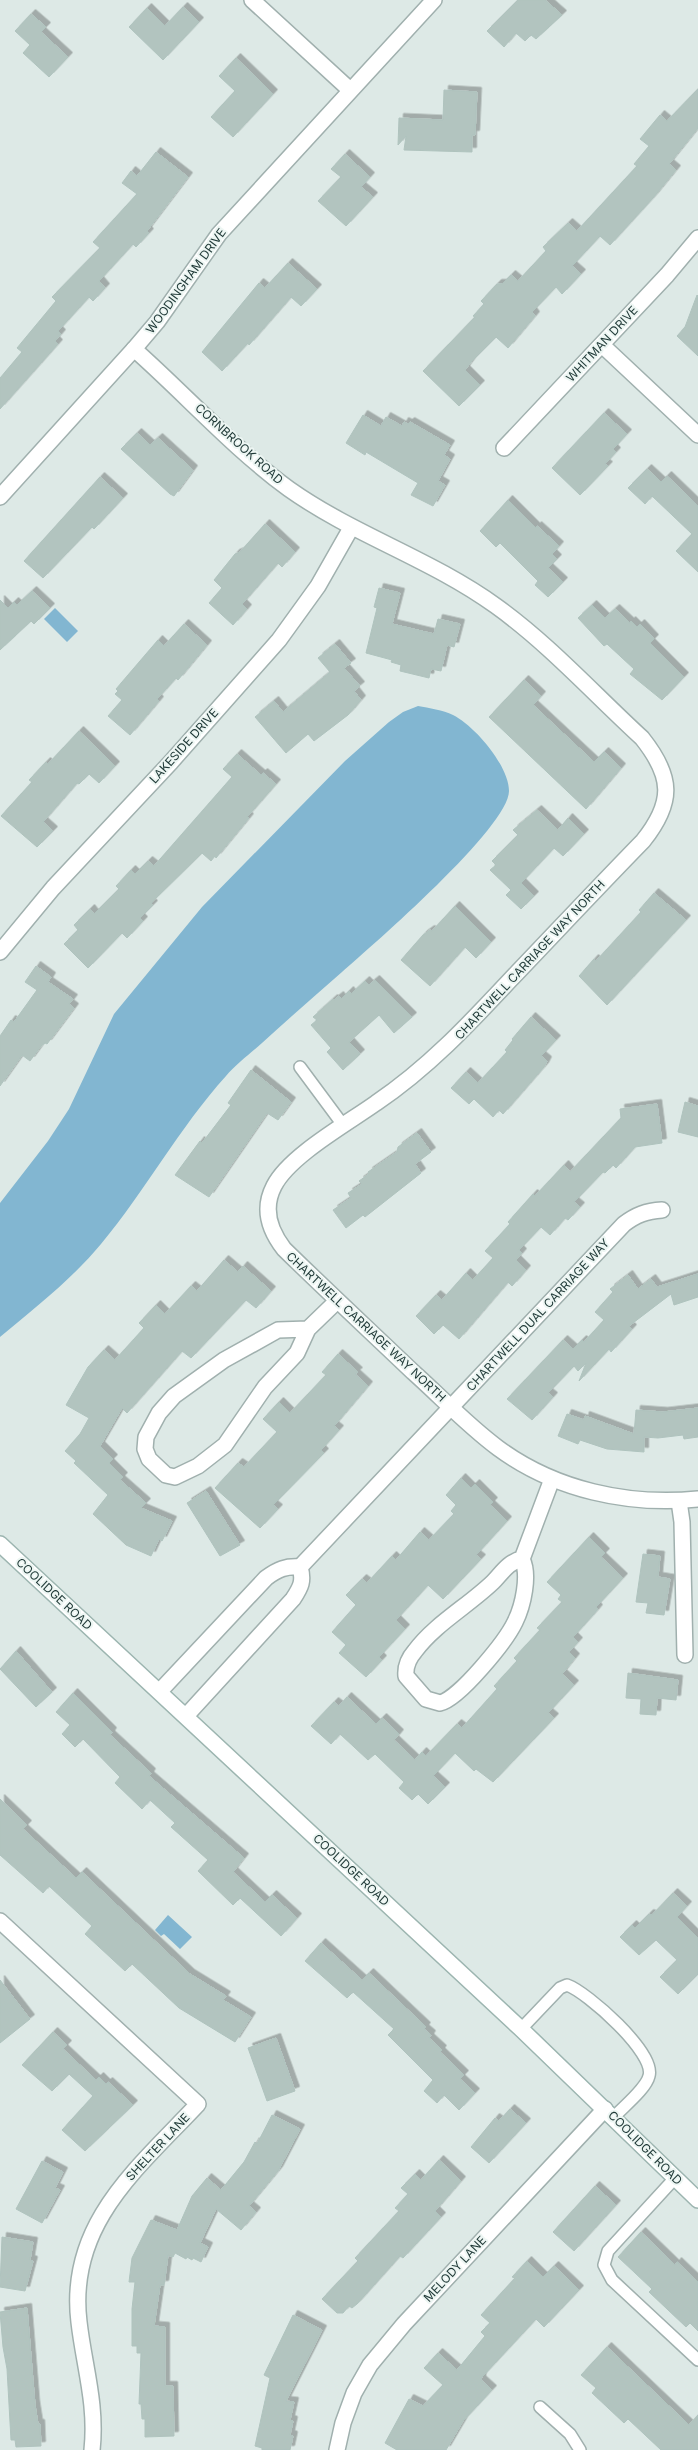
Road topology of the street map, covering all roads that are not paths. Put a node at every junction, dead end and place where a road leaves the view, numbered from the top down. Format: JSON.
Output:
{"nodes":[{"id":1,"x":252,"y":0,"type":"edge"},
{"id":2,"x":434,"y":0,"type":"edge"},
{"id":3,"x":350,"y":90,"type":"junction"},
{"id":4,"x":698,"y":238,"type":"edge"},
{"id":5,"x":602,"y":345,"type":"junction"},
{"id":6,"x":134,"y":349,"type":"junction"},
{"id":7,"x":698,"y":435,"type":"edge"},
{"id":8,"x":504,"y":448,"type":"dead end"},
{"id":9,"x":0,"y":497,"type":"edge"},
{"id":10,"x":352,"y":528,"type":"junction"},
{"id":11,"x":0,"y":952,"type":"edge"},
{"id":12,"x":300,"y":1067,"type":"dead end"},
{"id":13,"x":343,"y":1125,"type":"junction"},
{"id":14,"x":662,"y":1210,"type":"dead end"},
{"id":15,"x":337,"y":1300,"type":"junction"},
{"id":16,"x":308,"y":1329,"type":"junction"},
{"id":17,"x":451,"y":1406,"type":"junction"},
{"id":18,"x":552,"y":1480,"type":"junction"},
{"id":19,"x":698,"y":1499,"type":"edge"},
{"id":20,"x":678,"y":1501,"type":"junction"},
{"id":21,"x":0,"y":1544,"type":"edge"},
{"id":22,"x":522,"y":1559,"type":"junction"},
{"id":23,"x":300,"y":1567,"type":"junction"},
{"id":24,"x":685,"y":1654,"type":"dead end"},
{"id":25,"x":160,"y":1691,"type":"junction"},
{"id":26,"x":186,"y":1716,"type":"junction"},
{"id":27,"x":1,"y":1924,"type":"edge"},
{"id":28,"x":521,"y":2029,"type":"junction"},
{"id":29,"x":610,"y":2113,"type":"junction"},
{"id":30,"x":675,"y":2178,"type":"junction"},
{"id":31,"x":698,"y":2200,"type":"edge"},
{"id":32,"x":698,"y":2360,"type":"edge"},
{"id":33,"x":540,"y":2407,"type":"dead end"},
{"id":34,"x":92,"y":2450,"type":"edge"},
{"id":35,"x":337,"y":2450,"type":"edge"},
{"id":36,"x":580,"y":2450,"type":"edge"}],
"edges":[{"from":1,"to":3,"type":"street"},
{"from":2,"to":3,"type":"street","name":"WOODINGHAM DRIVE"},
{"from":3,"to":6,"type":"street","name":"WOODINGHAM DRIVE"},
{"from":4,"to":5,"type":"street","name":"WHITMAN DRIVE"},
{"from":5,"to":7,"type":"street"},
{"from":5,"to":8,"type":"street","name":"WHITMAN DRIVE"},
{"from":6,"to":9,"type":"street","name":"WOODINGHAM DRIVE"},
{"from":6,"to":10,"type":"street","name":"CORNBROOK ROAD"},
{"from":10,"to":11,"type":"street","name":"LAKESIDE DRIVE"},
{"from":10,"to":13,"type":"street","name":"CHARTWELL CARRIAGE WAY NORTH"},
{"from":12,"to":13,"type":"lane"},
{"from":13,"to":15,"type":"street","name":"CHARTWELL CARRIAGE WAY NORTH"},
{"from":14,"to":17,"type":"street","name":"CHARTWELL DUAL CARRIAGE WAY"},
{"from":15,"to":16,"type":"street"},
{"from":15,"to":17,"type":"street","name":"CHARTWELL CARRIAGE WAY NORTH"},
{"from":16,"to":16,"type":"street"},
{"from":17,"to":18,"type":"street","name":"CHARTWELL CARRIAGE WAY NORTH"},
{"from":17,"to":23,"type":"street","name":"CHARTWELL DUAL CARRIAGE WAY"},
{"from":18,"to":20,"type":"street","name":"CHARTWELL CARRIAGE WAY NORTH"},
{"from":18,"to":22,"type":"street"},
{"from":19,"to":20,"type":"street","name":"CHARTWELL CARRIAGE WAY NORTH"},
{"from":20,"to":24,"type":"street"},
{"from":21,"to":25,"type":"street","name":"COOLIDGE ROAD"},
{"from":22,"to":22,"type":"street"},
{"from":23,"to":25,"type":"street"},
{"from":23,"to":26,"type":"street"},
{"from":25,"to":26,"type":"street","name":"COOLIDGE ROAD"},
{"from":26,"to":28,"type":"street","name":"COOLIDGE ROAD"},
{"from":27,"to":34,"type":"street","name":"SHELTER LANE"},
{"from":28,"to":29,"type":"street","name":"COOLIDGE ROAD"},
{"from":28,"to":29,"type":"lane"},
{"from":29,"to":30,"type":"street","name":"COOLIDGE ROAD"},
{"from":29,"to":35,"type":"street","name":"MELODY LANE"},
{"from":30,"to":31,"type":"street","name":"COOLIDGE ROAD"},
{"from":30,"to":32,"type":"lane"},
{"from":33,"to":36,"type":"lane"}]}
